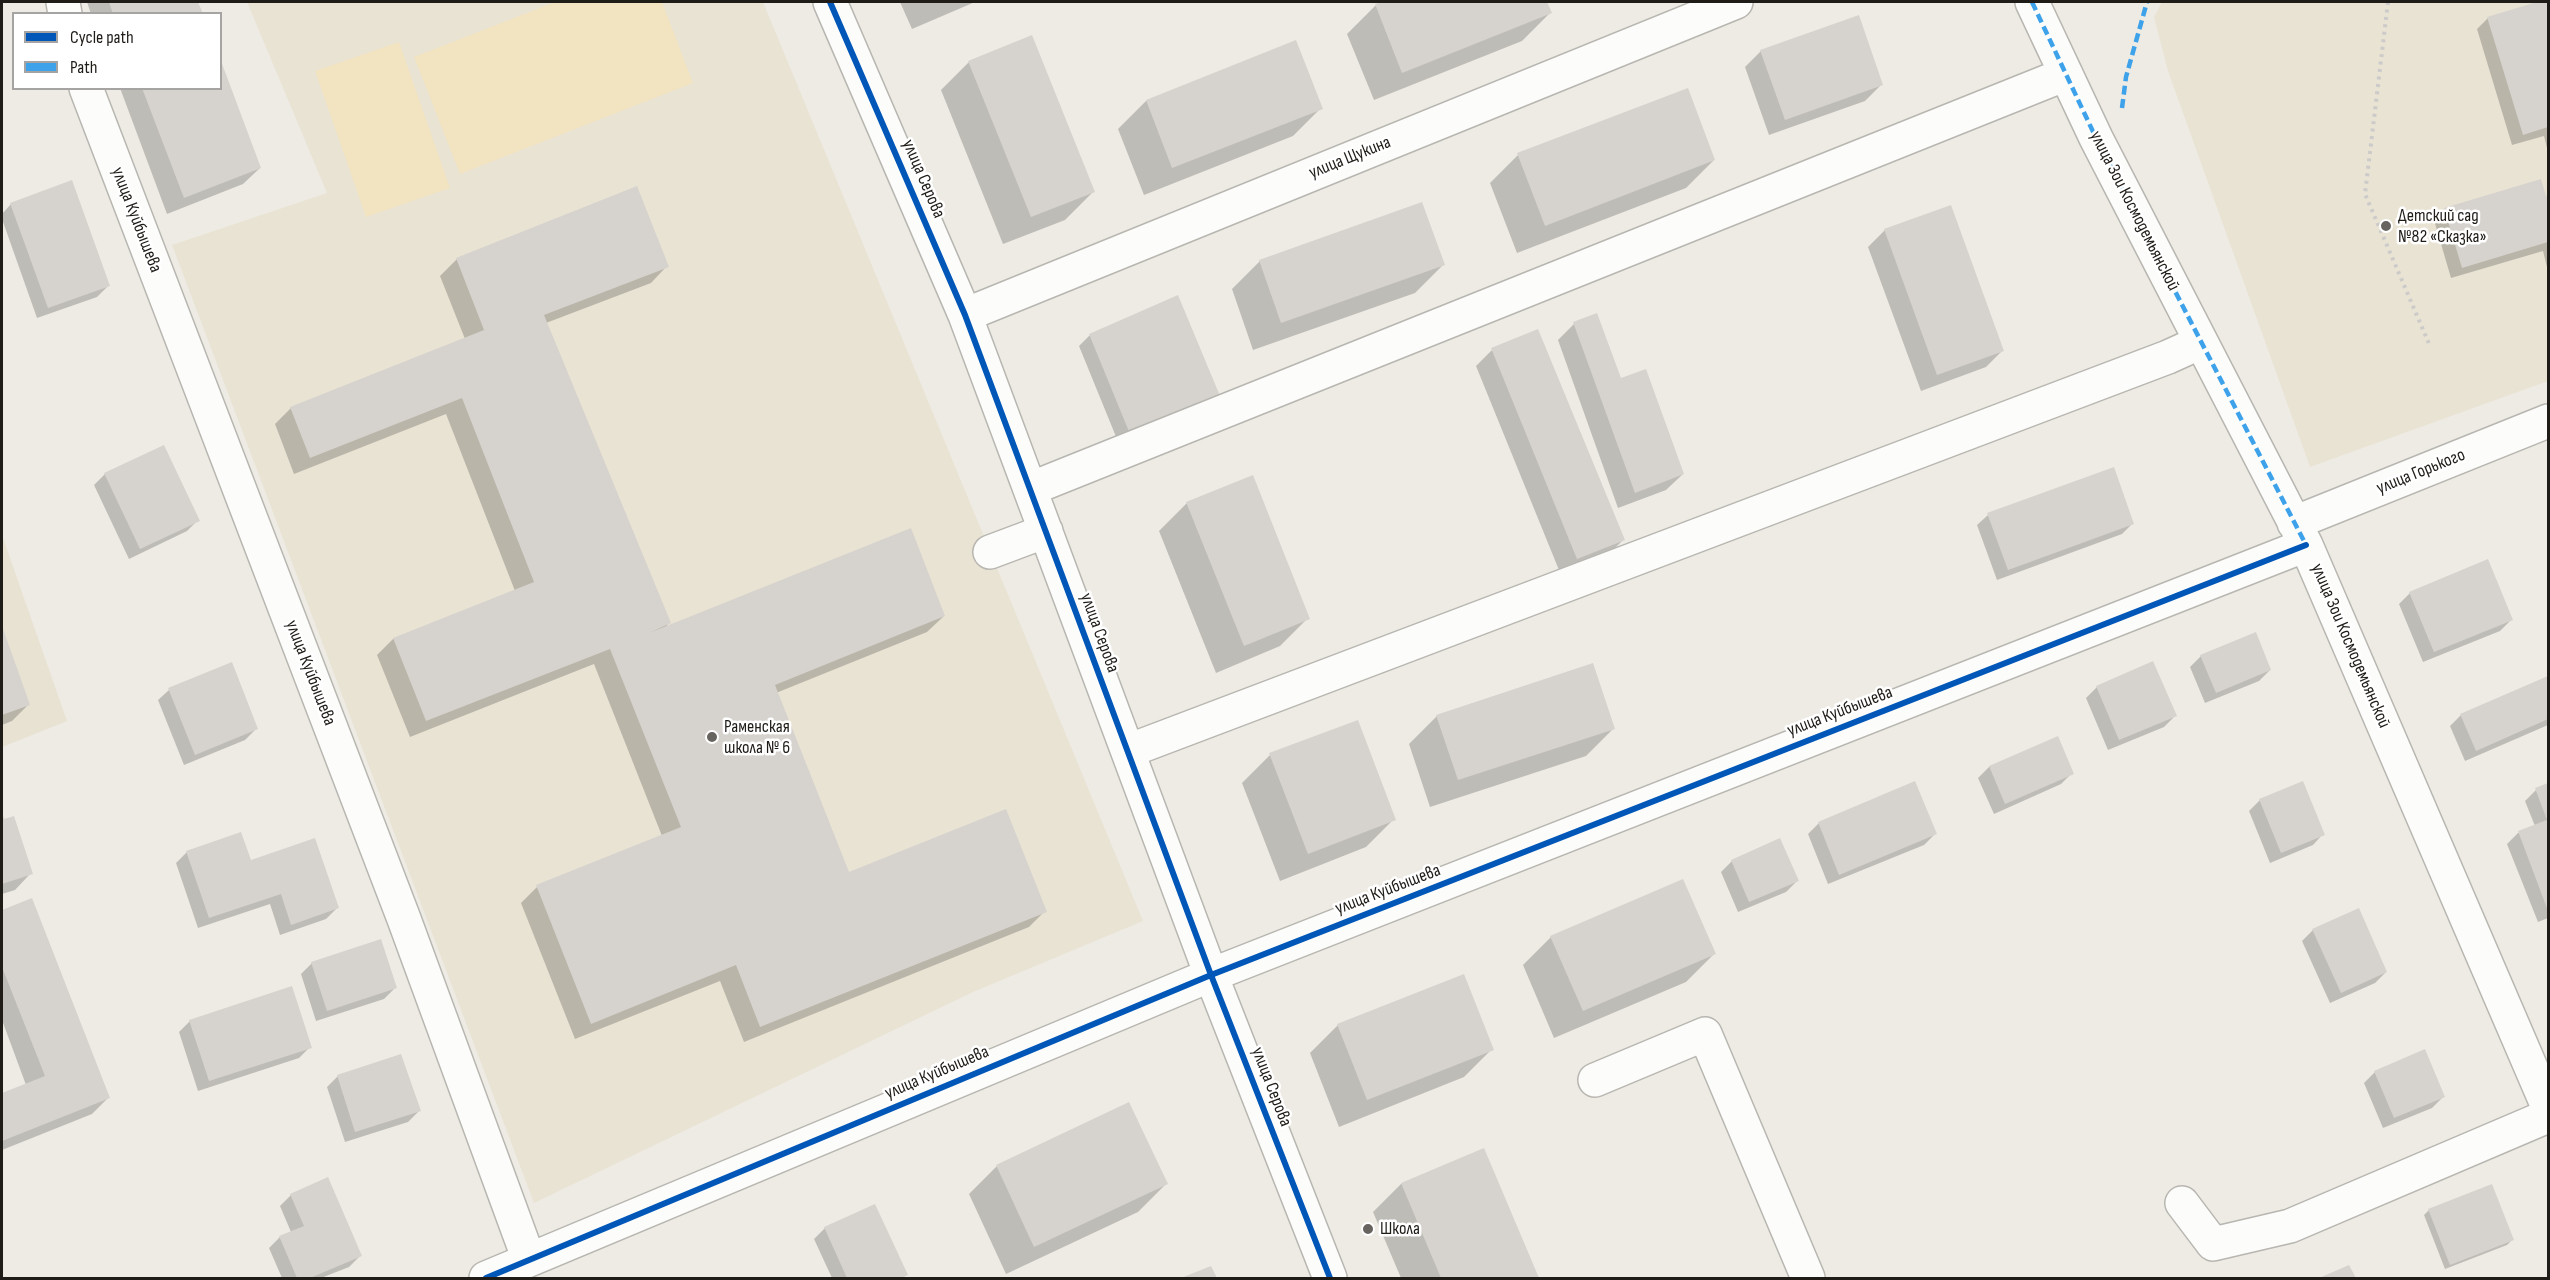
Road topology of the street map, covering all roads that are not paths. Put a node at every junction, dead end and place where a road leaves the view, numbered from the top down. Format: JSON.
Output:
{"nodes":[{"id":1,"x":830,"y":2,"type":"edge"},
{"id":2,"x":1736,"y":2,"type":"edge"},
{"id":3,"x":2032,"y":2,"type":"edge"},
{"id":4,"x":2066,"y":74,"type":"junction"},
{"id":5,"x":87,"y":90,"type":"edge"},
{"id":6,"x":965,"y":315,"type":"junction"},
{"id":7,"x":2202,"y":342,"type":"junction"},
{"id":8,"x":2548,"y":421,"type":"edge"},
{"id":9,"x":1030,"y":489,"type":"junction"},
{"id":10,"x":1046,"y":531,"type":"junction"},
{"id":11,"x":2300,"y":534,"type":"junction"},
{"id":12,"x":990,"y":552,"type":"dead end"},
{"id":13,"x":1128,"y":751,"type":"junction"},
{"id":14,"x":1211,"y":975,"type":"junction"},
{"id":15,"x":1595,"y":1080,"type":"dead end"},
{"id":16,"x":2548,"y":1107,"type":"edge"},
{"id":17,"x":2548,"y":1116,"type":"edge"},
{"id":18,"x":2182,"y":1203,"type":"dead end"},
{"id":19,"x":529,"y":1260,"type":"junction"},
{"id":20,"x":486,"y":1278,"type":"edge"},
{"id":21,"x":1330,"y":1278,"type":"edge"},
{"id":22,"x":1808,"y":1278,"type":"edge"}],
"edges":[{"from":1,"to":6,"type":"street","name":"улица Серова"},
{"from":2,"to":6,"type":"street","name":"улица Щукина"},
{"from":3,"to":4,"type":"street","name":"улица Зои Космодемьянской"},
{"from":4,"to":7,"type":"street","name":"улица Зои Космодемьянской"},
{"from":4,"to":9,"type":"street"},
{"from":5,"to":19,"type":"street","name":"улица Куйбышева"},
{"from":6,"to":9,"type":"street","name":"улица Серова"},
{"from":7,"to":11,"type":"street","name":"улица Зои Космодемьянской"},
{"from":7,"to":13,"type":"street"},
{"from":8,"to":11,"type":"street","name":"улица Горького"},
{"from":9,"to":10,"type":"street","name":"улица Серова"},
{"from":10,"to":12,"type":"street"},
{"from":10,"to":13,"type":"street","name":"улица Серова"},
{"from":11,"to":14,"type":"street","name":"улица Куйбышева"},
{"from":11,"to":16,"type":"street","name":"улица Зои Космодемьянской"},
{"from":13,"to":14,"type":"street","name":"улица Серова"},
{"from":14,"to":19,"type":"street","name":"улица Куйбышева"},
{"from":14,"to":21,"type":"street","name":"улица Серова"},
{"from":15,"to":22,"type":"street"},
{"from":17,"to":18,"type":"street"},
{"from":19,"to":20,"type":"street","name":"улица Куйбышева"}]}
